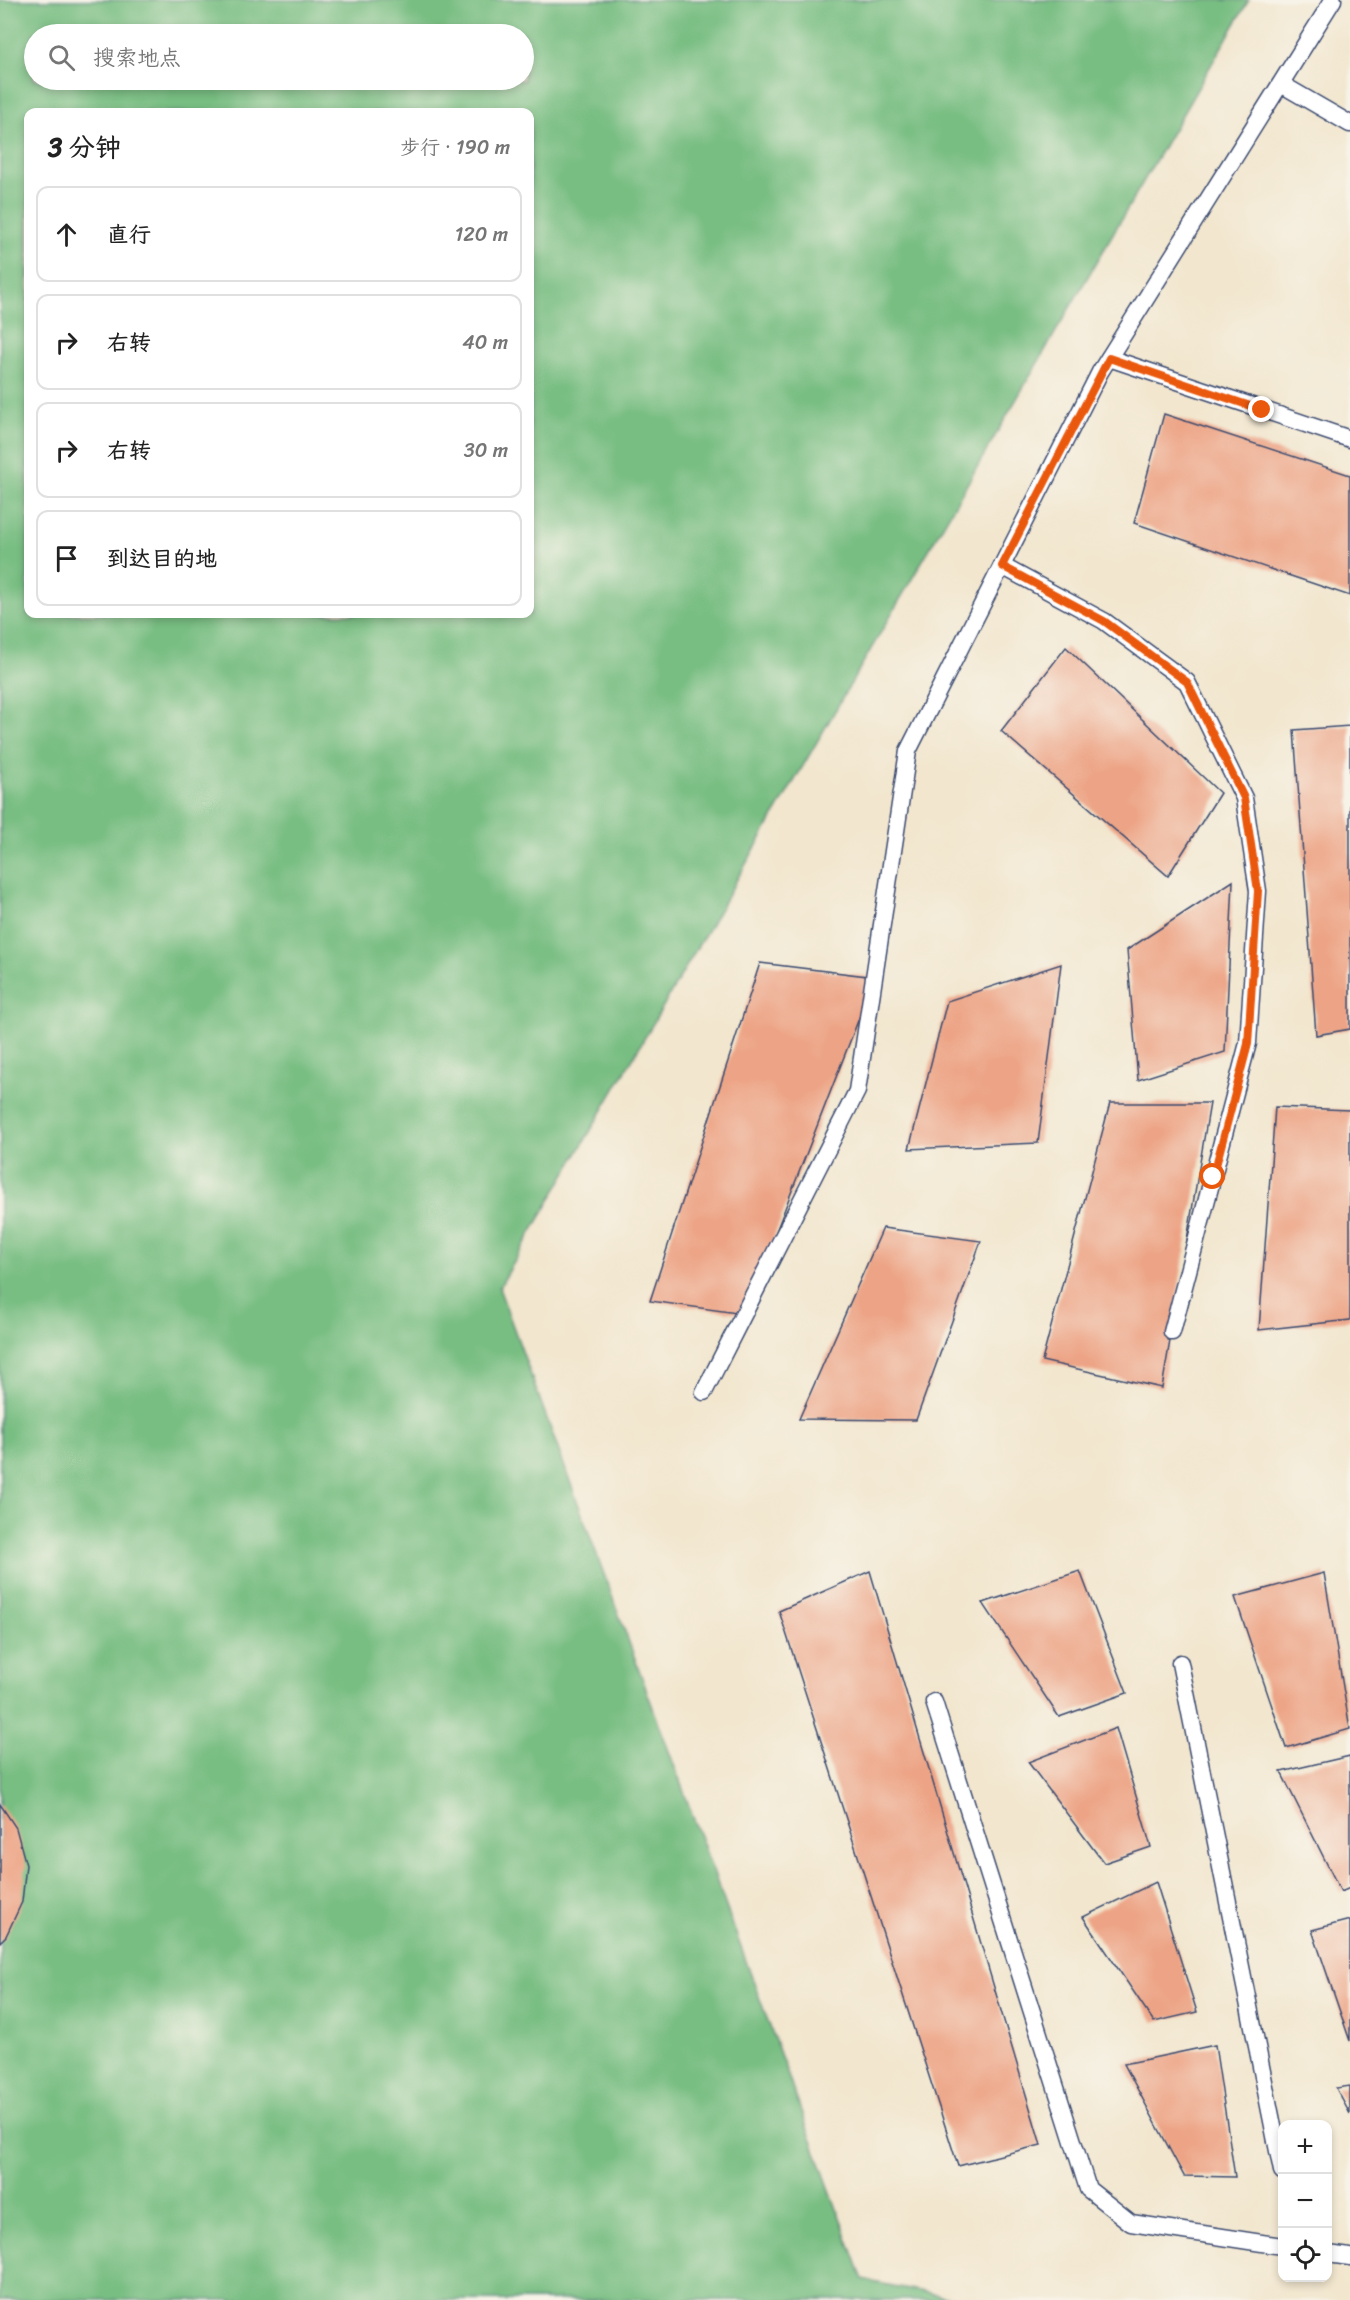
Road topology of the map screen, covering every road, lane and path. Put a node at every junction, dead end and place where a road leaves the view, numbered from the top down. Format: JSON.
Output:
{"nodes":[{"id":1,"x":1333,"y":0,"type":"edge"},
{"id":2,"x":1281,"y":84,"type":"junction"},
{"id":3,"x":1350,"y":124,"type":"edge"},
{"id":4,"x":1109,"y":358,"type":"junction"},
{"id":5,"x":1350,"y":439,"type":"edge"},
{"id":6,"x":1002,"y":566,"type":"junction"},
{"id":7,"x":1172,"y":1332,"type":"dead end"},
{"id":8,"x":704,"y":1392,"type":"dead end"},
{"id":9,"x":1180,"y":1663,"type":"dead end"},
{"id":10,"x":934,"y":1702,"type":"dead end"},
{"id":11,"x":1278,"y":2151,"type":"edge"},
{"id":12,"x":1278,"y":2245,"type":"edge"},
{"id":13,"x":1332,"y":2254,"type":"edge"},
{"id":14,"x":1350,"y":2257,"type":"edge"}],
"edges":[{"from":1,"to":2,"type":"lane"},
{"from":2,"to":3,"type":"lane"},
{"from":2,"to":4,"type":"lane"},
{"from":4,"to":5,"type":"lane"},
{"from":4,"to":6,"type":"lane"},
{"from":6,"to":7,"type":"lane"},
{"from":6,"to":8,"type":"lane"},
{"from":9,"to":11,"type":"lane"},
{"from":10,"to":12,"type":"lane"},
{"from":13,"to":14,"type":"lane"}]}
